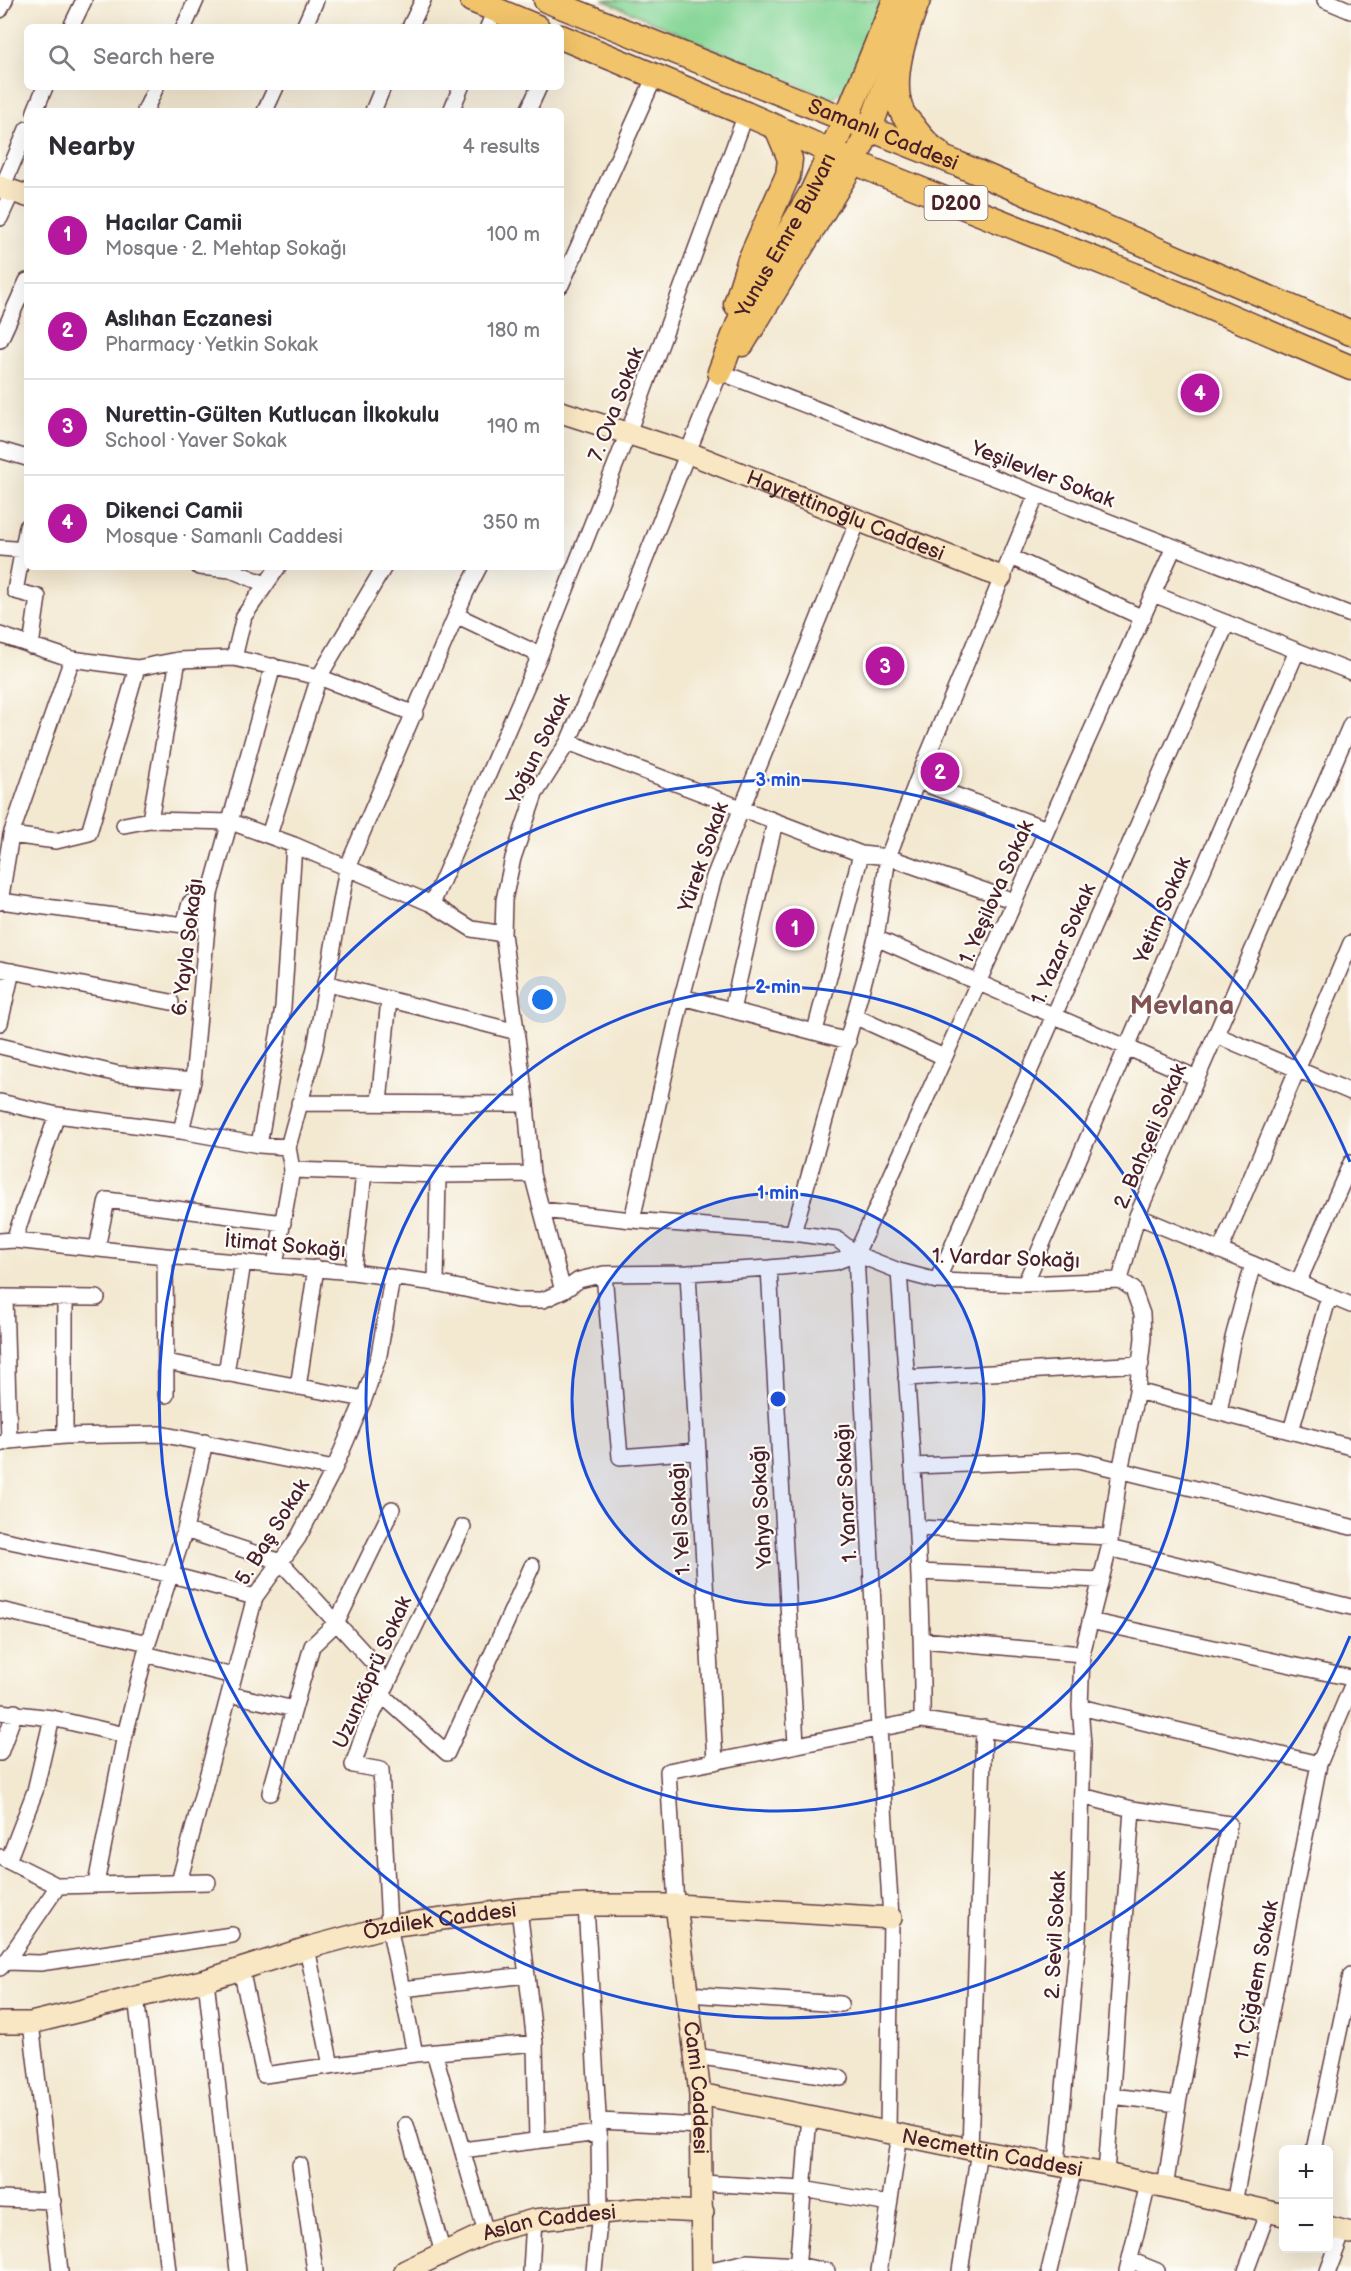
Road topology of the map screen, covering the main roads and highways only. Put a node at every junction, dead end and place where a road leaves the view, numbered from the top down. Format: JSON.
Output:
{"nodes":[{"id":1,"x":472,"y":0,"type":"edge"},
{"id":2,"x":895,"y":0,"type":"edge"},
{"id":3,"x":918,"y":0,"type":"edge"},
{"id":4,"x":554,"y":2,"type":"edge"},
{"id":5,"x":492,"y":18,"type":"edge"},
{"id":6,"x":522,"y":24,"type":"edge"},
{"id":7,"x":906,"y":29,"type":"junction"},
{"id":8,"x":564,"y":38,"type":"edge"},
{"id":9,"x":846,"y":118,"type":"junction"},
{"id":10,"x":777,"y":128,"type":"junction"},
{"id":11,"x":870,"y":128,"type":"junction"},
{"id":12,"x":831,"y":151,"type":"junction"},
{"id":13,"x":854,"y":161,"type":"junction"},
{"id":14,"x":958,"y":164,"type":"junction"},
{"id":15,"x":1351,"y":333,"type":"edge"},
{"id":16,"x":724,"y":361,"type":"junction"},
{"id":17,"x":1351,"y":368,"type":"edge"},
{"id":18,"x":564,"y":413,"type":"edge"},
{"id":19,"x":1001,"y":577,"type":"road end"},
{"id":20,"x":676,"y":1905,"type":"junction"},
{"id":21,"x":891,"y":1918,"type":"road end"},
{"id":22,"x":0,"y":2023,"type":"edge"},
{"id":23,"x":700,"y":2094,"type":"junction"},
{"id":24,"x":703,"y":2212,"type":"junction"},
{"id":25,"x":1276,"y":2213,"type":"edge"},
{"id":26,"x":405,"y":2271,"type":"edge"},
{"id":27,"x":704,"y":2271,"type":"edge"}],
"edges":[{"from":1,"to":5,"type":"main road"},
{"from":2,"to":9,"type":"main road","name":"Yunus Emre Bulvarı"},
{"from":3,"to":7,"type":"main road"},
{"from":4,"to":9,"type":"main road","name":"Samanlı Caddesi","number":"D200"},
{"from":5,"to":6,"type":"main road"},
{"from":7,"to":11,"type":"main road"},
{"from":7,"to":14,"type":"main road"},
{"from":8,"to":10,"type":"main road","name":"Samanlı Caddesi","number":"D200"},
{"from":9,"to":11,"type":"main road","name":"Samanlı Caddesi","number":"D200"},
{"from":9,"to":12,"type":"main road","name":"Yunus Emre Bulvarı"},
{"from":10,"to":12,"type":"main road","name":"Samanlı Caddesi","number":"D200"},
{"from":10,"to":16,"type":"main road"},
{"from":11,"to":13,"type":"main road"},
{"from":11,"to":14,"type":"main road","name":"Samanlı Caddesi","number":"D200"},
{"from":12,"to":13,"type":"main road","name":"Samanlı Caddesi","number":"D200"},
{"from":12,"to":16,"type":"main road","name":"Yunus Emre Bulvarı"},
{"from":13,"to":16,"type":"main road"},
{"from":13,"to":17,"type":"main road","name":"Samanlı Caddesi","number":"D200"},
{"from":14,"to":15,"type":"main road","name":"Samanlı Caddesi","number":"D200"},
{"from":18,"to":19,"type":"main road","name":"Hayrettinoğlu Caddesi"},
{"from":20,"to":21,"type":"main road","name":"Özdilek Caddesi"},
{"from":20,"to":22,"type":"main road","name":"Özdilek Caddesi"},
{"from":20,"to":23,"type":"main road","name":"Cami Caddesi"},
{"from":23,"to":24,"type":"main road","name":"Cami Caddesi"},
{"from":23,"to":25,"type":"main road","name":"Necmettin Caddesi"},
{"from":24,"to":26,"type":"main road","name":"Aslan Caddesi"},
{"from":24,"to":27,"type":"main road","name":"Cami Caddesi"}]}
